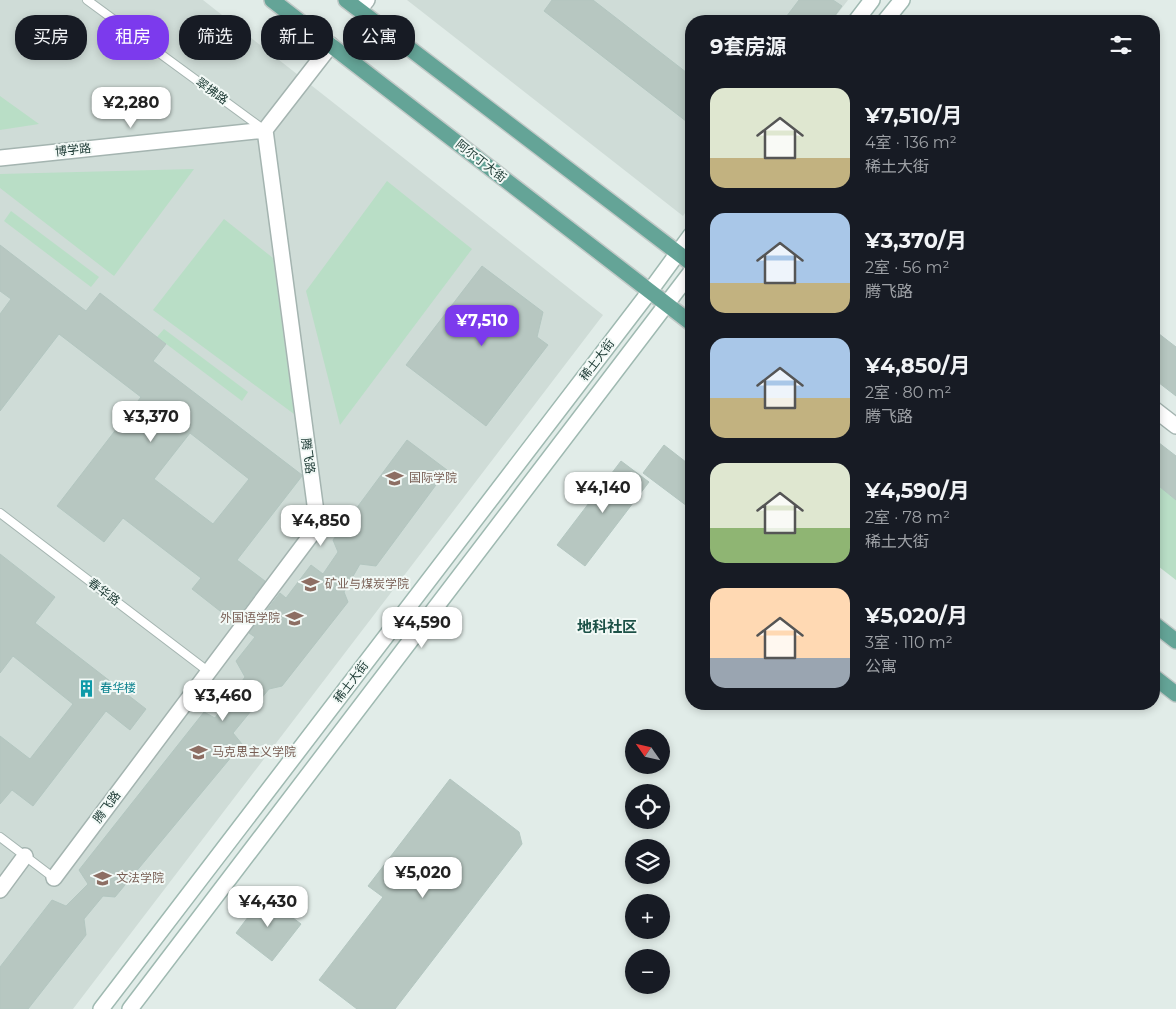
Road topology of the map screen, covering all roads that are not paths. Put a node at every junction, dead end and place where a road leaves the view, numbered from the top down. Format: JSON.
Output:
{"nodes":[{"id":1,"x":87,"y":0,"type":"edge"},
{"id":2,"x":272,"y":0,"type":"edge"},
{"id":3,"x":346,"y":0,"type":"edge"},
{"id":4,"x":872,"y":0,"type":"edge"},
{"id":5,"x":902,"y":0,"type":"edge"},
{"id":6,"x":363,"y":5,"type":"edge"},
{"id":7,"x":291,"y":15,"type":"edge"},
{"id":8,"x":861,"y":15,"type":"edge"},
{"id":9,"x":890,"y":15,"type":"edge"},
{"id":10,"x":333,"y":47,"type":"edge"},
{"id":11,"x":319,"y":60,"type":"edge"},
{"id":12,"x":265,"y":130,"type":"junction"},
{"id":13,"x":0,"y":158,"type":"edge"},
{"id":14,"x":685,"y":243,"type":"edge"},
{"id":15,"x":678,"y":253,"type":"junction"},
{"id":16,"x":685,"y":258,"type":"edge"},
{"id":17,"x":685,"y":280,"type":"edge"},
{"id":18,"x":650,"y":291,"type":"junction"},
{"id":19,"x":667,"y":304,"type":"junction"},
{"id":20,"x":685,"y":318,"type":"edge"},
{"id":21,"x":1160,"y":414,"type":"edge"},
{"id":22,"x":1176,"y":426,"type":"edge"},
{"id":23,"x":0,"y":512,"type":"edge"},
{"id":24,"x":1160,"y":629,"type":"edge"},
{"id":25,"x":1176,"y":641,"type":"edge"},
{"id":26,"x":208,"y":672,"type":"junction"},
{"id":27,"x":1160,"y":682,"type":"edge"},
{"id":28,"x":1176,"y":694,"type":"edge"},
{"id":29,"x":0,"y":837,"type":"edge"},
{"id":30,"x":25,"y":856,"type":"junction"},
{"id":31,"x":54,"y":878,"type":"joint"},
{"id":32,"x":0,"y":890,"type":"edge"},
{"id":33,"x":101,"y":1009,"type":"edge"},
{"id":34,"x":130,"y":1009,"type":"edge"}],
"edges":[{"from":1,"to":12,"type":"lane","name":"翠拂路"},
{"from":2,"to":7,"type":"main road","name":"阿尔丁大街"},
{"from":3,"to":6,"type":"main road"},
{"from":4,"to":8,"type":"main road"},
{"from":5,"to":9,"type":"main road"},
{"from":6,"to":15,"type":"main road"},
{"from":10,"to":18,"type":"main road","name":"阿尔丁大街"},
{"from":11,"to":12,"type":"main road"},
{"from":12,"to":13,"type":"main road","name":"博学路"},
{"from":12,"to":26,"type":"main road","name":"腾飞路"},
{"from":14,"to":15,"type":"main road","name":"稀土大街"},
{"from":15,"to":16,"type":"main road"},
{"from":15,"to":18,"type":"main road","name":"稀土大街"},
{"from":17,"to":19,"type":"main road","name":"稀土大街"},
{"from":18,"to":19,"type":"main road","name":"阿尔丁大街"},
{"from":18,"to":33,"type":"main road","name":"稀土大街"},
{"from":19,"to":20,"type":"main road","name":"阿尔丁大街"},
{"from":19,"to":34,"type":"main road","name":"稀土大街"},
{"from":21,"to":22,"type":"main road"},
{"from":23,"to":26,"type":"lane","name":"春华路"},
{"from":24,"to":25,"type":"main road"},
{"from":26,"to":31,"type":"main road","name":"腾飞路"},
{"from":27,"to":28,"type":"main road"},
{"from":29,"to":30,"type":"lane"},
{"from":30,"to":31,"type":"lane"},
{"from":30,"to":32,"type":"main road"}]}
